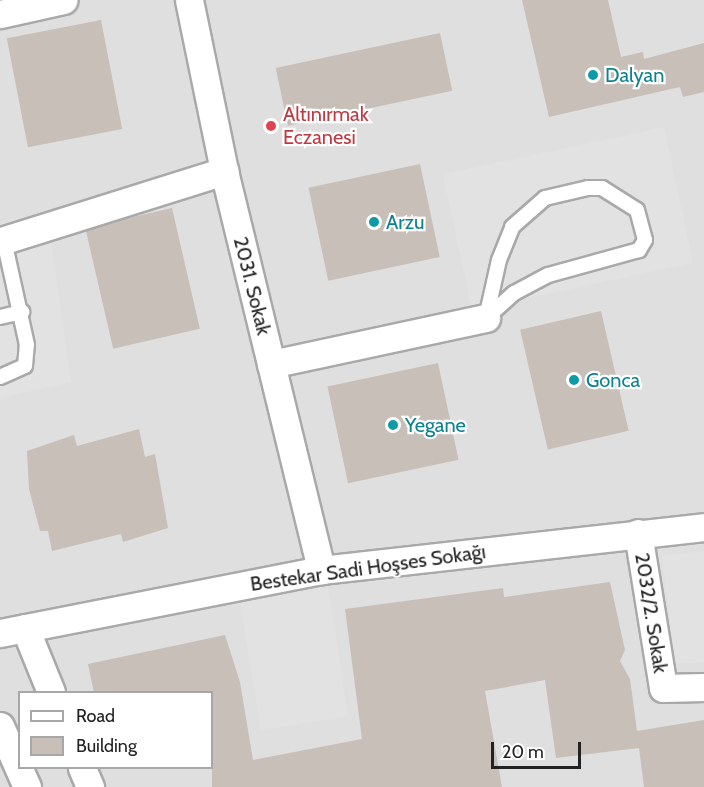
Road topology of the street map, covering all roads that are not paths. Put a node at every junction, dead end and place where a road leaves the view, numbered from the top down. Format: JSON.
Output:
{"nodes":[{"id":1,"x":63,"y":0,"type":"edge"},
{"id":2,"x":189,"y":0,"type":"edge"},
{"id":3,"x":0,"y":14,"type":"edge"},
{"id":4,"x":224,"y":171,"type":"junction"},
{"id":5,"x":2,"y":241,"type":"edge"},
{"id":6,"x":22,"y":312,"type":"junction"},
{"id":7,"x":0,"y":317,"type":"edge"},
{"id":8,"x":486,"y":318,"type":"junction"},
{"id":9,"x":271,"y":364,"type":"junction"},
{"id":10,"x":0,"y":377,"type":"edge"},
{"id":11,"x":704,"y":527,"type":"edge"},
{"id":12,"x":638,"y":533,"type":"junction"},
{"id":13,"x":321,"y":570,"type":"junction"},
{"id":14,"x":13,"y":631,"type":"edge"},
{"id":15,"x":704,"y":687,"type":"edge"},
{"id":16,"x":50,"y":691,"type":"edge"},
{"id":17,"x":0,"y":726,"type":"edge"},
{"id":18,"x":18,"y":767,"type":"edge"},
{"id":19,"x":19,"y":769,"type":"edge"},
{"id":20,"x":82,"y":769,"type":"edge"},
{"id":21,"x":27,"y":787,"type":"edge"},
{"id":22,"x":90,"y":787,"type":"edge"}],
"edges":[{"from":1,"to":3,"type":"street"},
{"from":2,"to":4,"type":"street","name":"2031. Sokak"},
{"from":4,"to":5,"type":"street"},
{"from":4,"to":9,"type":"street","name":"2031. Sokak"},
{"from":5,"to":6,"type":"lane"},
{"from":6,"to":7,"type":"lane"},
{"from":6,"to":10,"type":"lane"},
{"from":8,"to":8,"type":"lane"},
{"from":8,"to":9,"type":"street"},
{"from":9,"to":13,"type":"street","name":"2031. Sokak"},
{"from":11,"to":12,"type":"street","name":"Bestekar Sadi Hoşses Sokağı"},
{"from":12,"to":13,"type":"street","name":"Bestekar Sadi Hoşses Sokağı"},
{"from":12,"to":15,"type":"street","name":"2032/2. Sokak"},
{"from":13,"to":14,"type":"street","name":"Bestekar Sadi Hoşses Sokağı"},
{"from":14,"to":16,"type":"street"},
{"from":17,"to":18,"type":"street"},
{"from":19,"to":21,"type":"street"},
{"from":20,"to":22,"type":"street"}]}
